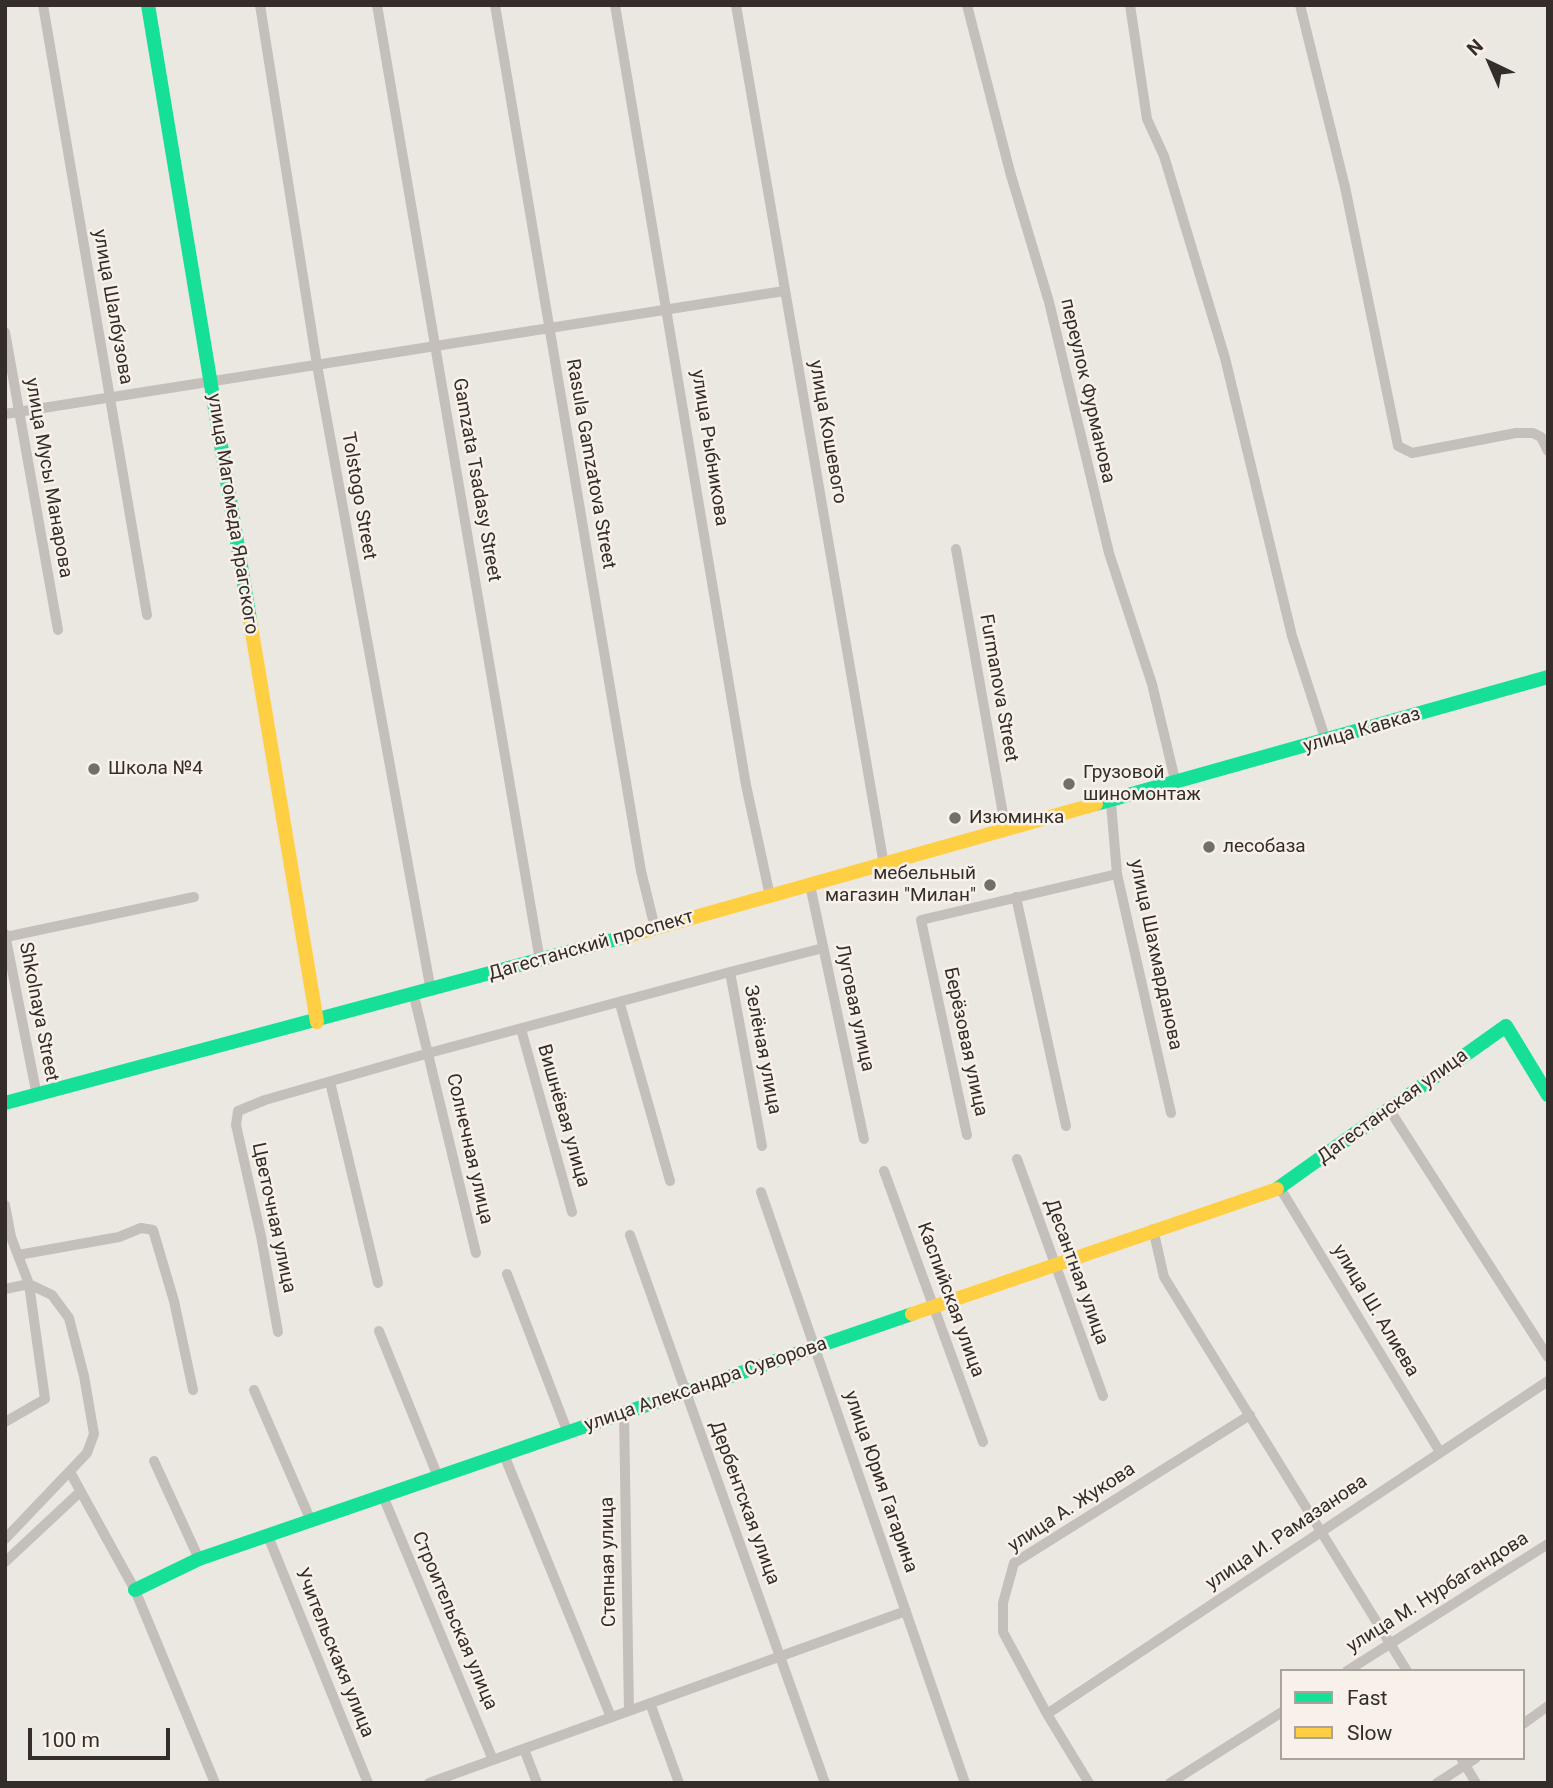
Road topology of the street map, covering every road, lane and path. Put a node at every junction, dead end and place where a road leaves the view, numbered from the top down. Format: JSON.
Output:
{"nodes":[{"id":1,"x":43,"y":5,"type":"edge"},
{"id":2,"x":148,"y":5,"type":"edge"},
{"id":3,"x":260,"y":5,"type":"edge"},
{"id":4,"x":377,"y":5,"type":"edge"},
{"id":5,"x":495,"y":5,"type":"edge"},
{"id":6,"x":615,"y":5,"type":"edge"},
{"id":7,"x":736,"y":5,"type":"edge"},
{"id":8,"x":967,"y":5,"type":"edge"},
{"id":9,"x":1130,"y":5,"type":"edge"},
{"id":10,"x":1300,"y":5,"type":"edge"},
{"id":11,"x":784,"y":291,"type":"junction"},
{"id":12,"x":668,"y":309,"type":"junction"},
{"id":13,"x":549,"y":329,"type":"junction"},
{"id":14,"x":5,"y":332,"type":"edge"},
{"id":15,"x":435,"y":346,"type":"junction"},
{"id":16,"x":317,"y":365,"type":"junction"},
{"id":17,"x":211,"y":382,"type":"junction"},
{"id":18,"x":110,"y":397,"type":"junction"},
{"id":19,"x":18,"y":412,"type":"junction"},
{"id":20,"x":5,"y":414,"type":"edge"},
{"id":21,"x":1548,"y":452,"type":"edge"},
{"id":22,"x":956,"y":549,"type":"dead end"},
{"id":23,"x":147,"y":615,"type":"dead end"},
{"id":24,"x":58,"y":630,"type":"dead end"},
{"id":25,"x":1548,"y":677,"type":"edge"},
{"id":26,"x":1326,"y":741,"type":"junction"},
{"id":27,"x":1176,"y":784,"type":"junction"},
{"id":28,"x":1111,"y":803,"type":"junction"},
{"id":29,"x":1006,"y":832,"type":"junction"},
{"id":30,"x":884,"y":865,"type":"junction"},
{"id":31,"x":1117,"y":874,"type":"junction"},
{"id":32,"x":810,"y":885,"type":"junction"},
{"id":33,"x":770,"y":896,"type":"junction"},
{"id":34,"x":194,"y":897,"type":"dead end"},
{"id":35,"x":1016,"y":897,"type":"junction"},
{"id":36,"x":655,"y":928,"type":"junction"},
{"id":37,"x":5,"y":936,"type":"edge"},
{"id":38,"x":823,"y":948,"type":"junction"},
{"id":39,"x":540,"y":961,"type":"junction"},
{"id":40,"x":730,"y":972,"type":"junction"},
{"id":41,"x":430,"y":991,"type":"junction"},
{"id":42,"x":414,"y":996,"type":"junction"},
{"id":43,"x":620,"y":1004,"type":"junction"},
{"id":44,"x":317,"y":1023,"type":"junction"},
{"id":45,"x":521,"y":1029,"type":"junction"},
{"id":46,"x":429,"y":1053,"type":"junction"},
{"id":47,"x":330,"y":1082,"type":"junction"},
{"id":48,"x":1548,"y":1095,"type":"edge"},
{"id":49,"x":37,"y":1096,"type":"junction"},
{"id":50,"x":5,"y":1103,"type":"edge"},
{"id":51,"x":1390,"y":1110,"type":"junction"},
{"id":52,"x":1171,"y":1113,"type":"dead end"},
{"id":53,"x":1066,"y":1126,"type":"dead end"},
{"id":54,"x":967,"y":1135,"type":"dead end"},
{"id":55,"x":864,"y":1139,"type":"dead end"},
{"id":56,"x":762,"y":1146,"type":"dead end"},
{"id":57,"x":1017,"y":1159,"type":"dead end"},
{"id":58,"x":884,"y":1171,"type":"dead end"},
{"id":59,"x":670,"y":1181,"type":"dead end"},
{"id":60,"x":1280,"y":1188,"type":"junction"},
{"id":61,"x":761,"y":1192,"type":"dead end"},
{"id":62,"x":5,"y":1205,"type":"edge"},
{"id":63,"x":572,"y":1212,"type":"dead end"},
{"id":64,"x":1153,"y":1229,"type":"junction"},
{"id":65,"x":630,"y":1235,"type":"dead end"},
{"id":66,"x":476,"y":1253,"type":"dead end"},
{"id":67,"x":18,"y":1255,"type":"junction"},
{"id":68,"x":1055,"y":1265,"type":"junction"},
{"id":69,"x":507,"y":1274,"type":"dead end"},
{"id":70,"x":378,"y":1283,"type":"dead end"},
{"id":71,"x":29,"y":1284,"type":"junction"},
{"id":72,"x":5,"y":1289,"type":"edge"},
{"id":73,"x":934,"y":1307,"type":"junction"},
{"id":74,"x":379,"y":1331,"type":"dead end"},
{"id":75,"x":278,"y":1332,"type":"dead end"},
{"id":76,"x":815,"y":1348,"type":"junction"},
{"id":77,"x":1548,"y":1357,"type":"edge"},
{"id":78,"x":1548,"y":1381,"type":"edge"},
{"id":79,"x":193,"y":1390,"type":"dead end"},
{"id":80,"x":254,"y":1390,"type":"dead end"},
{"id":81,"x":685,"y":1392,"type":"junction"},
{"id":82,"x":1103,"y":1396,"type":"dead end"},
{"id":83,"x":624,"y":1413,"type":"junction"},
{"id":84,"x":1250,"y":1415,"type":"junction"},
{"id":85,"x":5,"y":1422,"type":"edge"},
{"id":86,"x":568,"y":1433,"type":"junction"},
{"id":87,"x":983,"y":1442,"type":"dead end"},
{"id":88,"x":1440,"y":1452,"type":"junction"},
{"id":89,"x":504,"y":1455,"type":"junction"},
{"id":90,"x":154,"y":1461,"type":"dead end"},
{"id":91,"x":70,"y":1472,"type":"junction"},
{"id":92,"x":438,"y":1477,"type":"junction"},
{"id":93,"x":80,"y":1492,"type":"junction"},
{"id":94,"x":383,"y":1496,"type":"junction"},
{"id":95,"x":311,"y":1521,"type":"junction"},
{"id":96,"x":1321,"y":1531,"type":"junction"},
{"id":97,"x":268,"y":1536,"type":"junction"},
{"id":98,"x":5,"y":1539,"type":"edge"},
{"id":99,"x":1548,"y":1544,"type":"edge"},
{"id":100,"x":199,"y":1559,"type":"junction"},
{"id":101,"x":5,"y":1562,"type":"edge"},
{"id":102,"x":135,"y":1590,"type":"junction"},
{"id":103,"x":905,"y":1611,"type":"junction"},
{"id":104,"x":1390,"y":1644,"type":"junction"},
{"id":105,"x":780,"y":1656,"type":"junction"},
{"id":106,"x":1350,"y":1669,"type":"edge"},
{"id":107,"x":1406,"y":1669,"type":"edge"},
{"id":108,"x":650,"y":1703,"type":"junction"},
{"id":109,"x":1548,"y":1706,"type":"edge"},
{"id":110,"x":629,"y":1711,"type":"junction"},
{"id":111,"x":1280,"y":1713,"type":"edge"},
{"id":112,"x":1046,"y":1714,"type":"junction"},
{"id":113,"x":611,"y":1717,"type":"junction"},
{"id":114,"x":1525,"y":1723,"type":"edge"},
{"id":115,"x":524,"y":1749,"type":"junction"},
{"id":116,"x":493,"y":1760,"type":"junction"},
{"id":117,"x":1463,"y":1762,"type":"edge"},
{"id":118,"x":215,"y":1783,"type":"edge"},
{"id":119,"x":368,"y":1783,"type":"edge"},
{"id":120,"x":429,"y":1783,"type":"edge"},
{"id":121,"x":537,"y":1783,"type":"edge"},
{"id":122,"x":679,"y":1783,"type":"edge"},
{"id":123,"x":825,"y":1783,"type":"edge"},
{"id":124,"x":965,"y":1783,"type":"edge"},
{"id":125,"x":1089,"y":1783,"type":"edge"},
{"id":126,"x":1170,"y":1783,"type":"edge"},
{"id":127,"x":1437,"y":1783,"type":"edge"},
{"id":128,"x":1476,"y":1783,"type":"edge"}],
"edges":[{"from":1,"to":18,"type":"street","name":"улица Шалбузова"},
{"from":2,"to":17,"type":"main road","name":"улица Магомеда Ярагского"},
{"from":3,"to":16,"type":"street","name":"Tolstogo Street"},
{"from":4,"to":15,"type":"street","name":"Gamzata Tsadasy Street"},
{"from":5,"to":13,"type":"street","name":"Rasula Gamzatova Street"},
{"from":6,"to":12,"type":"street","name":"улица Рыбникова"},
{"from":7,"to":11,"type":"street","name":"улица Кошевого"},
{"from":8,"to":27,"type":"street","name":"переулок Фурманова"},
{"from":9,"to":26,"type":"street"},
{"from":10,"to":21,"type":"street"},
{"from":11,"to":12,"type":"street"},
{"from":11,"to":30,"type":"street","name":"улица Кошевого"},
{"from":12,"to":13,"type":"street"},
{"from":12,"to":33,"type":"street","name":"улица Рыбникова"},
{"from":13,"to":15,"type":"street"},
{"from":13,"to":36,"type":"street","name":"Rasula Gamzatova Street"},
{"from":14,"to":19,"type":"street","name":"улица Мусы Манарова"},
{"from":15,"to":16,"type":"street"},
{"from":15,"to":39,"type":"street","name":"Gamzata Tsadasy Street"},
{"from":16,"to":17,"type":"street"},
{"from":16,"to":41,"type":"street","name":"Tolstogo Street"},
{"from":17,"to":18,"type":"street"},
{"from":17,"to":44,"type":"main road","name":"улица Магомеда Ярагского"},
{"from":18,"to":19,"type":"street"},
{"from":18,"to":23,"type":"street","name":"улица Шалбузова"},
{"from":19,"to":20,"type":"street"},
{"from":19,"to":24,"type":"street","name":"улица Мусы Манарова"},
{"from":22,"to":29,"type":"street","name":"Furmanova Street"},
{"from":25,"to":26,"type":"main road","name":"улица Кавказ"},
{"from":26,"to":27,"type":"main road","name":"улица Кавказ"},
{"from":27,"to":28,"type":"main road","name":"Дагестанский проспект"},
{"from":28,"to":29,"type":"main road","name":"Дагестанский проспект"},
{"from":28,"to":31,"type":"street","name":"улица Шахмарданова"},
{"from":29,"to":30,"type":"main road","name":"Дагестанский проспект"},
{"from":30,"to":32,"type":"main road","name":"Дагестанский проспект"},
{"from":31,"to":35,"type":"street"},
{"from":31,"to":52,"type":"street","name":"улица Шахмарданова"},
{"from":32,"to":33,"type":"main road","name":"Дагестанский проспект"},
{"from":32,"to":38,"type":"street","name":"Луговая улица"},
{"from":33,"to":36,"type":"main road","name":"Дагестанский проспект"},
{"from":34,"to":37,"type":"street"},
{"from":35,"to":53,"type":"street"},
{"from":35,"to":54,"type":"street","name":"Берёзовая улица"},
{"from":36,"to":39,"type":"main road","name":"Дагестанский проспект"},
{"from":37,"to":49,"type":"street","name":"Shkolnaya Street"},
{"from":38,"to":40,"type":"street","name":"Зелёная улица"},
{"from":38,"to":55,"type":"street","name":"Луговая улица"},
{"from":39,"to":41,"type":"main road","name":"Дагестанский проспект"},
{"from":40,"to":43,"type":"street"},
{"from":40,"to":56,"type":"street","name":"Зелёная улица"},
{"from":41,"to":42,"type":"main road","name":"Дагестанский проспект"},
{"from":42,"to":44,"type":"main road","name":"Дагестанский проспект"},
{"from":42,"to":46,"type":"street","name":"Солнечная улица"},
{"from":43,"to":45,"type":"street"},
{"from":43,"to":59,"type":"street"},
{"from":44,"to":49,"type":"main road","name":"Дагестанский проспект"},
{"from":45,"to":46,"type":"street"},
{"from":45,"to":63,"type":"street","name":"Вишнёвая улица"},
{"from":46,"to":47,"type":"street"},
{"from":46,"to":66,"type":"street","name":"Солнечная улица"},
{"from":47,"to":70,"type":"street"},
{"from":47,"to":75,"type":"street","name":"Цветочная улица"},
{"from":48,"to":51,"type":"main road","name":"Дагестанская улица"},
{"from":49,"to":50,"type":"main road","name":"Дагестанский проспект"},
{"from":51,"to":60,"type":"main road","name":"Дагестанская улица"},
{"from":51,"to":77,"type":"street"},
{"from":57,"to":68,"type":"street","name":"Десантная улица"},
{"from":58,"to":73,"type":"street","name":"Каспийская улица"},
{"from":60,"to":64,"type":"main road","name":"улица Александра Суворова"},
{"from":60,"to":88,"type":"street","name":"улица Ш. Алиева"},
{"from":61,"to":76,"type":"street","name":"улица Юрия Гагарина"},
{"from":62,"to":67,"type":"street"},
{"from":64,"to":68,"type":"main road","name":"улица Александра Суворова"},
{"from":64,"to":84,"type":"street"},
{"from":65,"to":81,"type":"street","name":"Дербентская улица"},
{"from":67,"to":71,"type":"street"},
{"from":67,"to":79,"type":"street"},
{"from":68,"to":73,"type":"main road","name":"улица Александра Суворова"},
{"from":68,"to":82,"type":"street","name":"Десантная улица"},
{"from":69,"to":86,"type":"street"},
{"from":71,"to":72,"type":"street"},
{"from":71,"to":85,"type":"street"},
{"from":71,"to":91,"type":"street"},
{"from":73,"to":76,"type":"main road","name":"улица Александра Суворова"},
{"from":73,"to":87,"type":"street","name":"Каспийская улица"},
{"from":74,"to":92,"type":"street"},
{"from":76,"to":81,"type":"main road","name":"улица Александра Суворова"},
{"from":76,"to":103,"type":"street","name":"улица Юрия Гагарина"},
{"from":78,"to":88,"type":"street","name":"улица И. Рамазанова"},
{"from":80,"to":95,"type":"street"},
{"from":81,"to":83,"type":"main road","name":"улица Александра Суворова"},
{"from":81,"to":105,"type":"street","name":"Дербентская улица"},
{"from":83,"to":86,"type":"main road","name":"улица Александра Суворова"},
{"from":83,"to":110,"type":"street","name":"Степная улица"},
{"from":84,"to":96,"type":"street"},
{"from":84,"to":112,"type":"street","name":"улица А. Жукова"},
{"from":86,"to":89,"type":"main road","name":"улица Александра Суворова"},
{"from":88,"to":96,"type":"street","name":"улица И. Рамазанова"},
{"from":89,"to":92,"type":"main road","name":"улица Александра Суворова"},
{"from":89,"to":113,"type":"street"},
{"from":90,"to":100,"type":"street"},
{"from":91,"to":93,"type":"street"},
{"from":91,"to":98,"type":"street"},
{"from":92,"to":94,"type":"main road","name":"улица Александра Суворова"},
{"from":93,"to":101,"type":"street"},
{"from":93,"to":102,"type":"street"},
{"from":94,"to":95,"type":"main road","name":"улица Александра Суворова"},
{"from":94,"to":116,"type":"street","name":"Строительская улица"},
{"from":95,"to":97,"type":"main road","name":"улица Александра Суворова"},
{"from":96,"to":104,"type":"street"},
{"from":96,"to":112,"type":"street","name":"улица И. Рамазанова"},
{"from":97,"to":100,"type":"main road","name":"улица Александра Суворова"},
{"from":97,"to":119,"type":"street","name":"Учительскакя улица"},
{"from":99,"to":104,"type":"street","name":"улица М. Нурбагандова"},
{"from":100,"to":102,"type":"main road","name":"улица Александра Суворова"},
{"from":102,"to":118,"type":"street"},
{"from":103,"to":105,"type":"street"},
{"from":103,"to":124,"type":"street","name":"улица Юрия Гагарина"},
{"from":104,"to":106,"type":"street","name":"улица М. Нурбагандова"},
{"from":104,"to":107,"type":"street"},
{"from":105,"to":108,"type":"street"},
{"from":105,"to":123,"type":"street","name":"Дербентская улица"},
{"from":108,"to":110,"type":"street"},
{"from":108,"to":122,"type":"street"},
{"from":109,"to":114,"type":"street"},
{"from":110,"to":113,"type":"street"},
{"from":111,"to":126,"type":"street"},
{"from":112,"to":125,"type":"street","name":"улица А. Жукова"},
{"from":113,"to":115,"type":"street"},
{"from":115,"to":116,"type":"street"},
{"from":115,"to":121,"type":"street"},
{"from":116,"to":120,"type":"street"},
{"from":117,"to":127,"type":"street"},
{"from":117,"to":128,"type":"street"}]}
